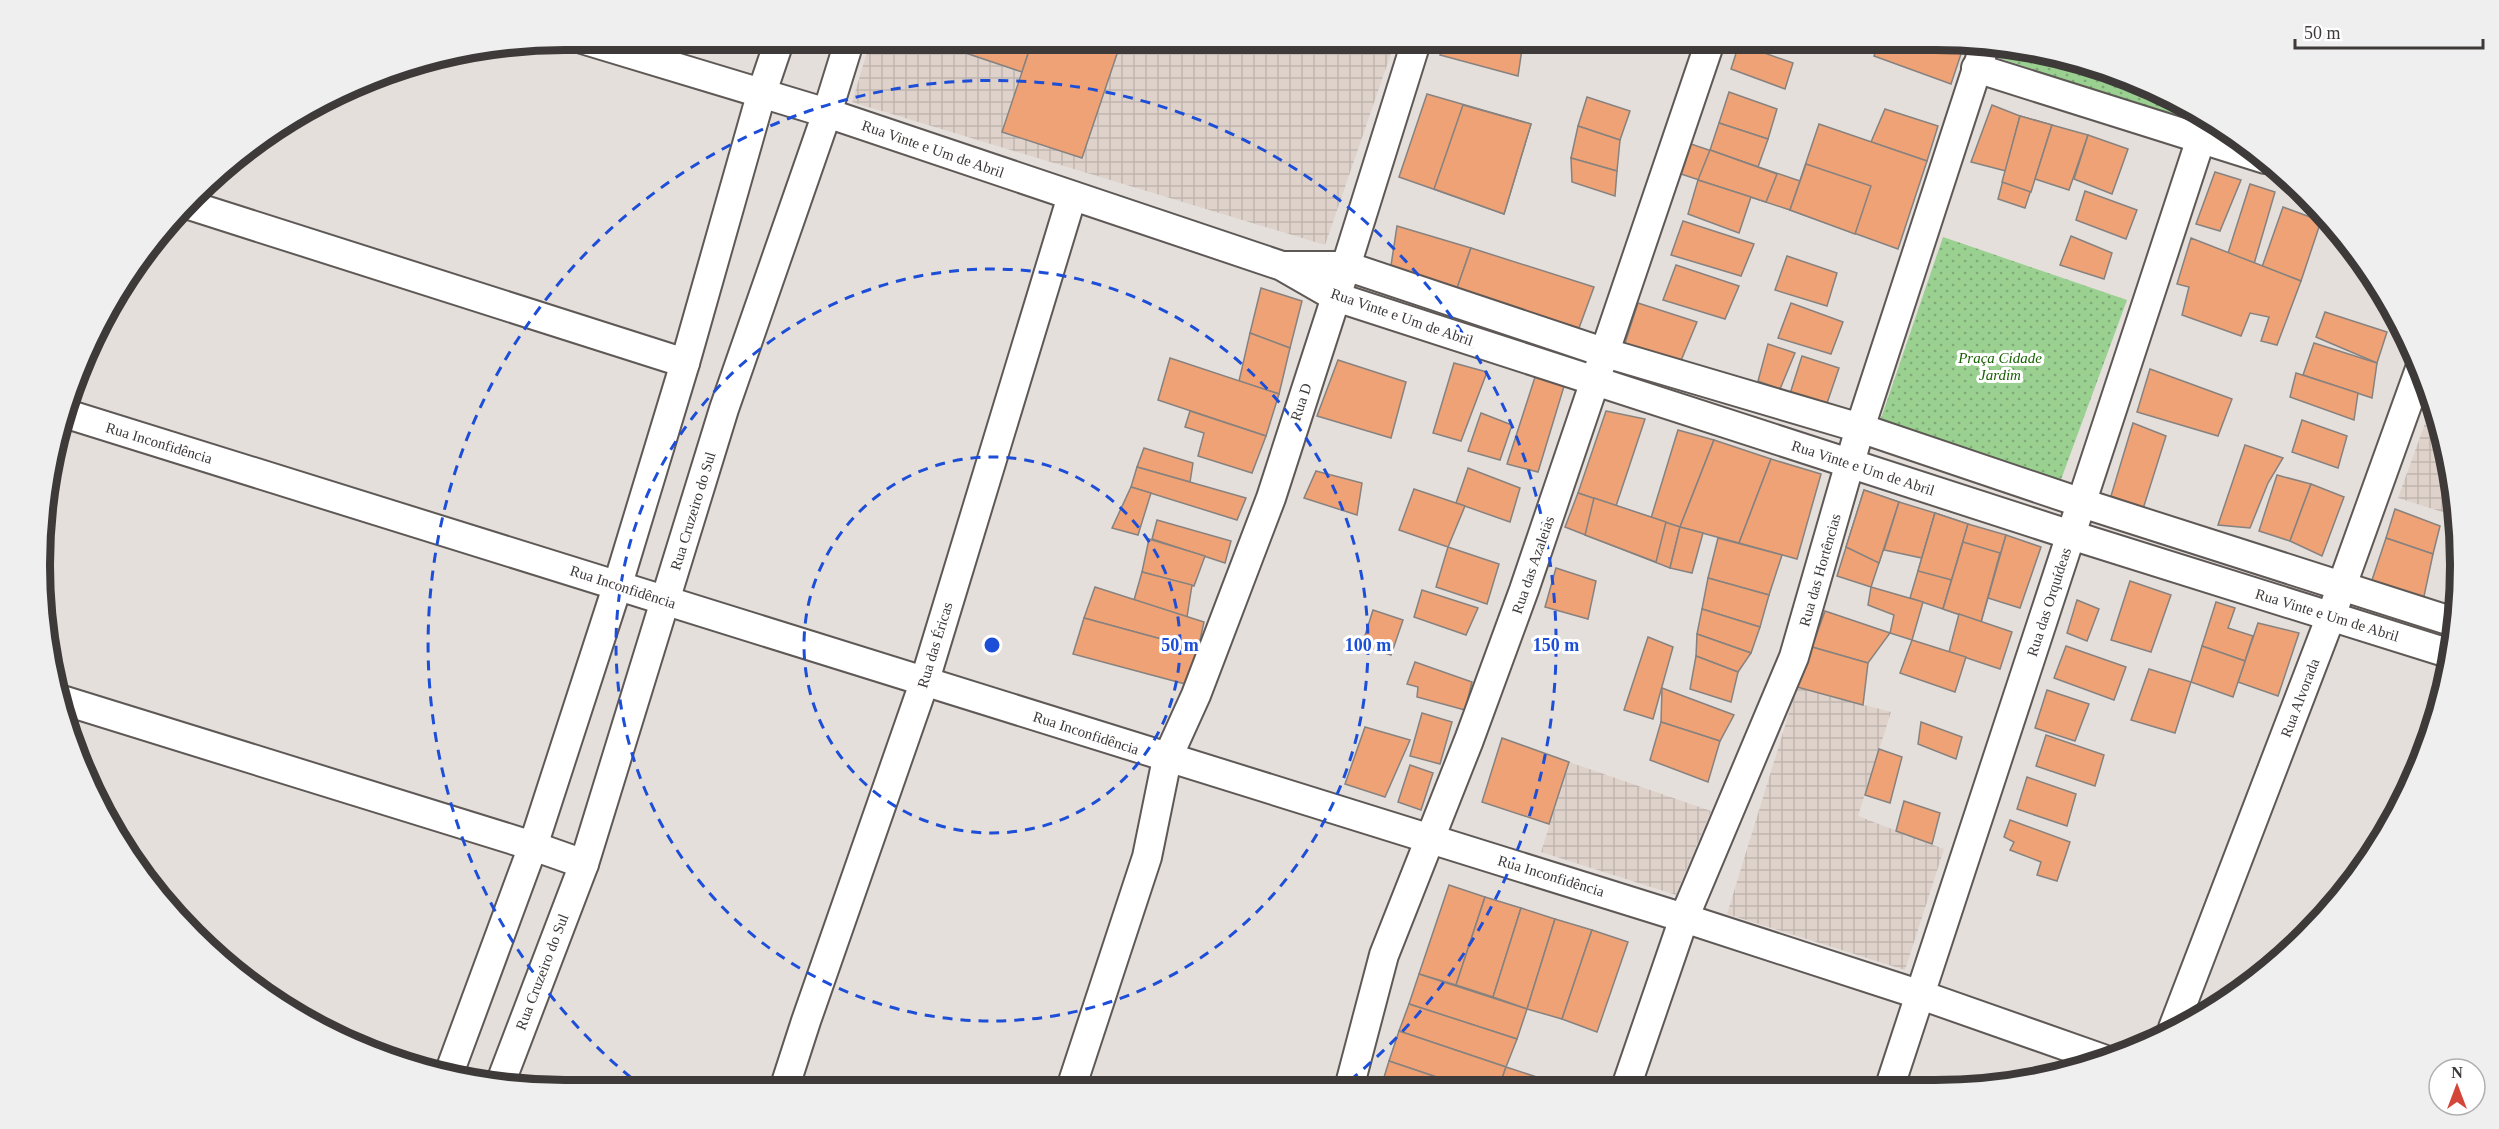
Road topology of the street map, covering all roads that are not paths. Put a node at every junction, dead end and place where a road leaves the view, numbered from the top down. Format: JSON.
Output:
{"nodes":[{"id":1,"x":617,"y":50,"type":"edge"},
{"id":2,"x":776,"y":50,"type":"edge"},
{"id":3,"x":847,"y":50,"type":"edge"},
{"id":4,"x":1414,"y":50,"type":"edge"},
{"id":5,"x":1707,"y":50,"type":"edge"},
{"id":6,"x":1980,"y":56,"type":"edge"},
{"id":7,"x":761,"y":95,"type":"junction"},
{"id":8,"x":827,"y":113,"type":"junction"},
{"id":9,"x":2204,"y":128,"type":"edge"},
{"id":10,"x":2224,"y":138,"type":"edge"},
{"id":11,"x":1072,"y":196,"type":"junction"},
{"id":12,"x":194,"y":207,"type":"edge"},
{"id":13,"x":1282,"y":266,"type":"junction"},
{"id":14,"x":1346,"y":266,"type":"junction"},
{"id":15,"x":1336,"y":297,"type":"junction"},
{"id":16,"x":1606,"y":353,"type":"junction"},
{"id":17,"x":685,"y":363,"type":"junction"},
{"id":18,"x":1596,"y":381,"type":"junction"},
{"id":19,"x":2415,"y":381,"type":"edge"},
{"id":20,"x":72,"y":415,"type":"edge"},
{"id":21,"x":1860,"y":428,"type":"junction"},
{"id":22,"x":1850,"y":465,"type":"junction"},
{"id":23,"x":2082,"y":503,"type":"junction"},
{"id":24,"x":2071,"y":536,"type":"junction"},
{"id":25,"x":618,"y":584,"type":"junction"},
{"id":26,"x":2341,"y":585,"type":"junction"},
{"id":27,"x":666,"y":601,"type":"junction"},
{"id":28,"x":2331,"y":616,"type":"junction"},
{"id":29,"x":2446,"y":619,"type":"edge"},
{"id":30,"x":2442,"y":651,"type":"edge"},
{"id":31,"x":925,"y":680,"type":"junction"},
{"id":32,"x":68,"y":702,"type":"edge"},
{"id":33,"x":1167,"y":759,"type":"junction"},
{"id":34,"x":1429,"y":838,"type":"junction"},
{"id":35,"x":533,"y":846,"type":"junction"},
{"id":36,"x":584,"y":864,"type":"junction"},
{"id":37,"x":1684,"y":918,"type":"junction"},
{"id":38,"x":1921,"y":995,"type":"junction"},
{"id":39,"x":2177,"y":1018,"type":"edge"},
{"id":40,"x":2091,"y":1055,"type":"edge"},
{"id":41,"x":451,"y":1067,"type":"edge"},
{"id":42,"x":503,"y":1076,"type":"edge"},
{"id":43,"x":787,"y":1080,"type":"edge"},
{"id":44,"x":1074,"y":1080,"type":"edge"},
{"id":45,"x":1351,"y":1080,"type":"edge"},
{"id":46,"x":1628,"y":1080,"type":"edge"},
{"id":47,"x":1892,"y":1080,"type":"edge"}],
"edges":[{"from":1,"to":7,"type":"street","name":"Rua Vinte e Um de Abril"},
{"from":2,"to":7,"type":"street"},
{"from":3,"to":8,"type":"street","name":"Rua Cruzeiro do Sul"},
{"from":4,"to":14,"type":"street","name":"Rua D"},
{"from":5,"to":16,"type":"street","name":"Rua das Azaleias"},
{"from":6,"to":9,"type":"street"},
{"from":6,"to":21,"type":"street","name":"Rua das Hortências"},
{"from":7,"to":8,"type":"street","name":"Rua Vinte e Um de Abril"},
{"from":7,"to":17,"type":"street"},
{"from":8,"to":11,"type":"street","name":"Rua Vinte e Um de Abril"},
{"from":8,"to":27,"type":"street","name":"Rua Cruzeiro do Sul"},
{"from":9,"to":10,"type":"street"},
{"from":9,"to":23,"type":"street","name":"Rua das Orquídeas"},
{"from":11,"to":13,"type":"street","name":"Rua Vinte e Um de Abril"},
{"from":11,"to":31,"type":"street","name":"Rua das Éricas"},
{"from":12,"to":17,"type":"street"},
{"from":13,"to":14,"type":"street","name":"Rua Vinte e Um de Abril"},
{"from":13,"to":15,"type":"street","name":"Rua Vinte e Um de Abril"},
{"from":14,"to":15,"type":"street","name":"Rua D"},
{"from":14,"to":16,"type":"street","name":"Rua Vinte e Um de Abril"},
{"from":15,"to":18,"type":"street","name":"Rua Vinte e Um de Abril"},
{"from":15,"to":33,"type":"street","name":"Rua D"},
{"from":16,"to":18,"type":"street","name":"Rua das Azaleias"},
{"from":16,"to":21,"type":"street","name":"Rua Vinte e Um de Abril"},
{"from":17,"to":25,"type":"street"},
{"from":18,"to":22,"type":"street","name":"Rua Vinte e Um de Abril"},
{"from":18,"to":34,"type":"street","name":"Rua das Azaleias"},
{"from":19,"to":26,"type":"street","name":"Rua Alvorada"},
{"from":20,"to":25,"type":"street","name":"Rua Inconfidência"},
{"from":21,"to":22,"type":"street","name":"Rua das Hortências"},
{"from":21,"to":23,"type":"street","name":"Rua Vinte e Um de Abril"},
{"from":22,"to":24,"type":"street","name":"Rua Vinte e Um de Abril"},
{"from":22,"to":37,"type":"street","name":"Rua das Hortências"},
{"from":23,"to":24,"type":"street","name":"Rua das Orquídeas"},
{"from":23,"to":26,"type":"street","name":"Rua Vinte e Um de Abril"},
{"from":24,"to":28,"type":"street","name":"Rua Vinte e Um de Abril"},
{"from":24,"to":38,"type":"street","name":"Rua das Orquídeas"},
{"from":25,"to":27,"type":"street","name":"Rua Inconfidência"},
{"from":25,"to":35,"type":"street"},
{"from":26,"to":28,"type":"street","name":"Rua Alvorada"},
{"from":26,"to":29,"type":"street","name":"Rua Vinte e Um de Abril"},
{"from":27,"to":31,"type":"street","name":"Rua Inconfidência"},
{"from":27,"to":36,"type":"street","name":"Rua Cruzeiro do Sul"},
{"from":28,"to":30,"type":"street","name":"Rua Vinte e Um de Abril"},
{"from":28,"to":39,"type":"street","name":"Rua Alvorada"},
{"from":31,"to":33,"type":"street","name":"Rua Inconfidência"},
{"from":31,"to":43,"type":"street","name":"Rua das Éricas"},
{"from":32,"to":35,"type":"street"},
{"from":33,"to":34,"type":"street","name":"Rua Inconfidência"},
{"from":33,"to":44,"type":"street","name":"Rua D"},
{"from":34,"to":37,"type":"street","name":"Rua Inconfidência"},
{"from":34,"to":45,"type":"street","name":"Rua das Azaleias"},
{"from":35,"to":36,"type":"street"},
{"from":35,"to":41,"type":"street"},
{"from":36,"to":42,"type":"street","name":"Rua Cruzeiro do Sul"},
{"from":37,"to":38,"type":"street","name":"Rua Inconfidência"},
{"from":37,"to":46,"type":"street","name":"Rua das Hortências"},
{"from":38,"to":40,"type":"street","name":"Rua Inconfidência"},
{"from":38,"to":47,"type":"street","name":"Rua das Orquídeas"}]}
